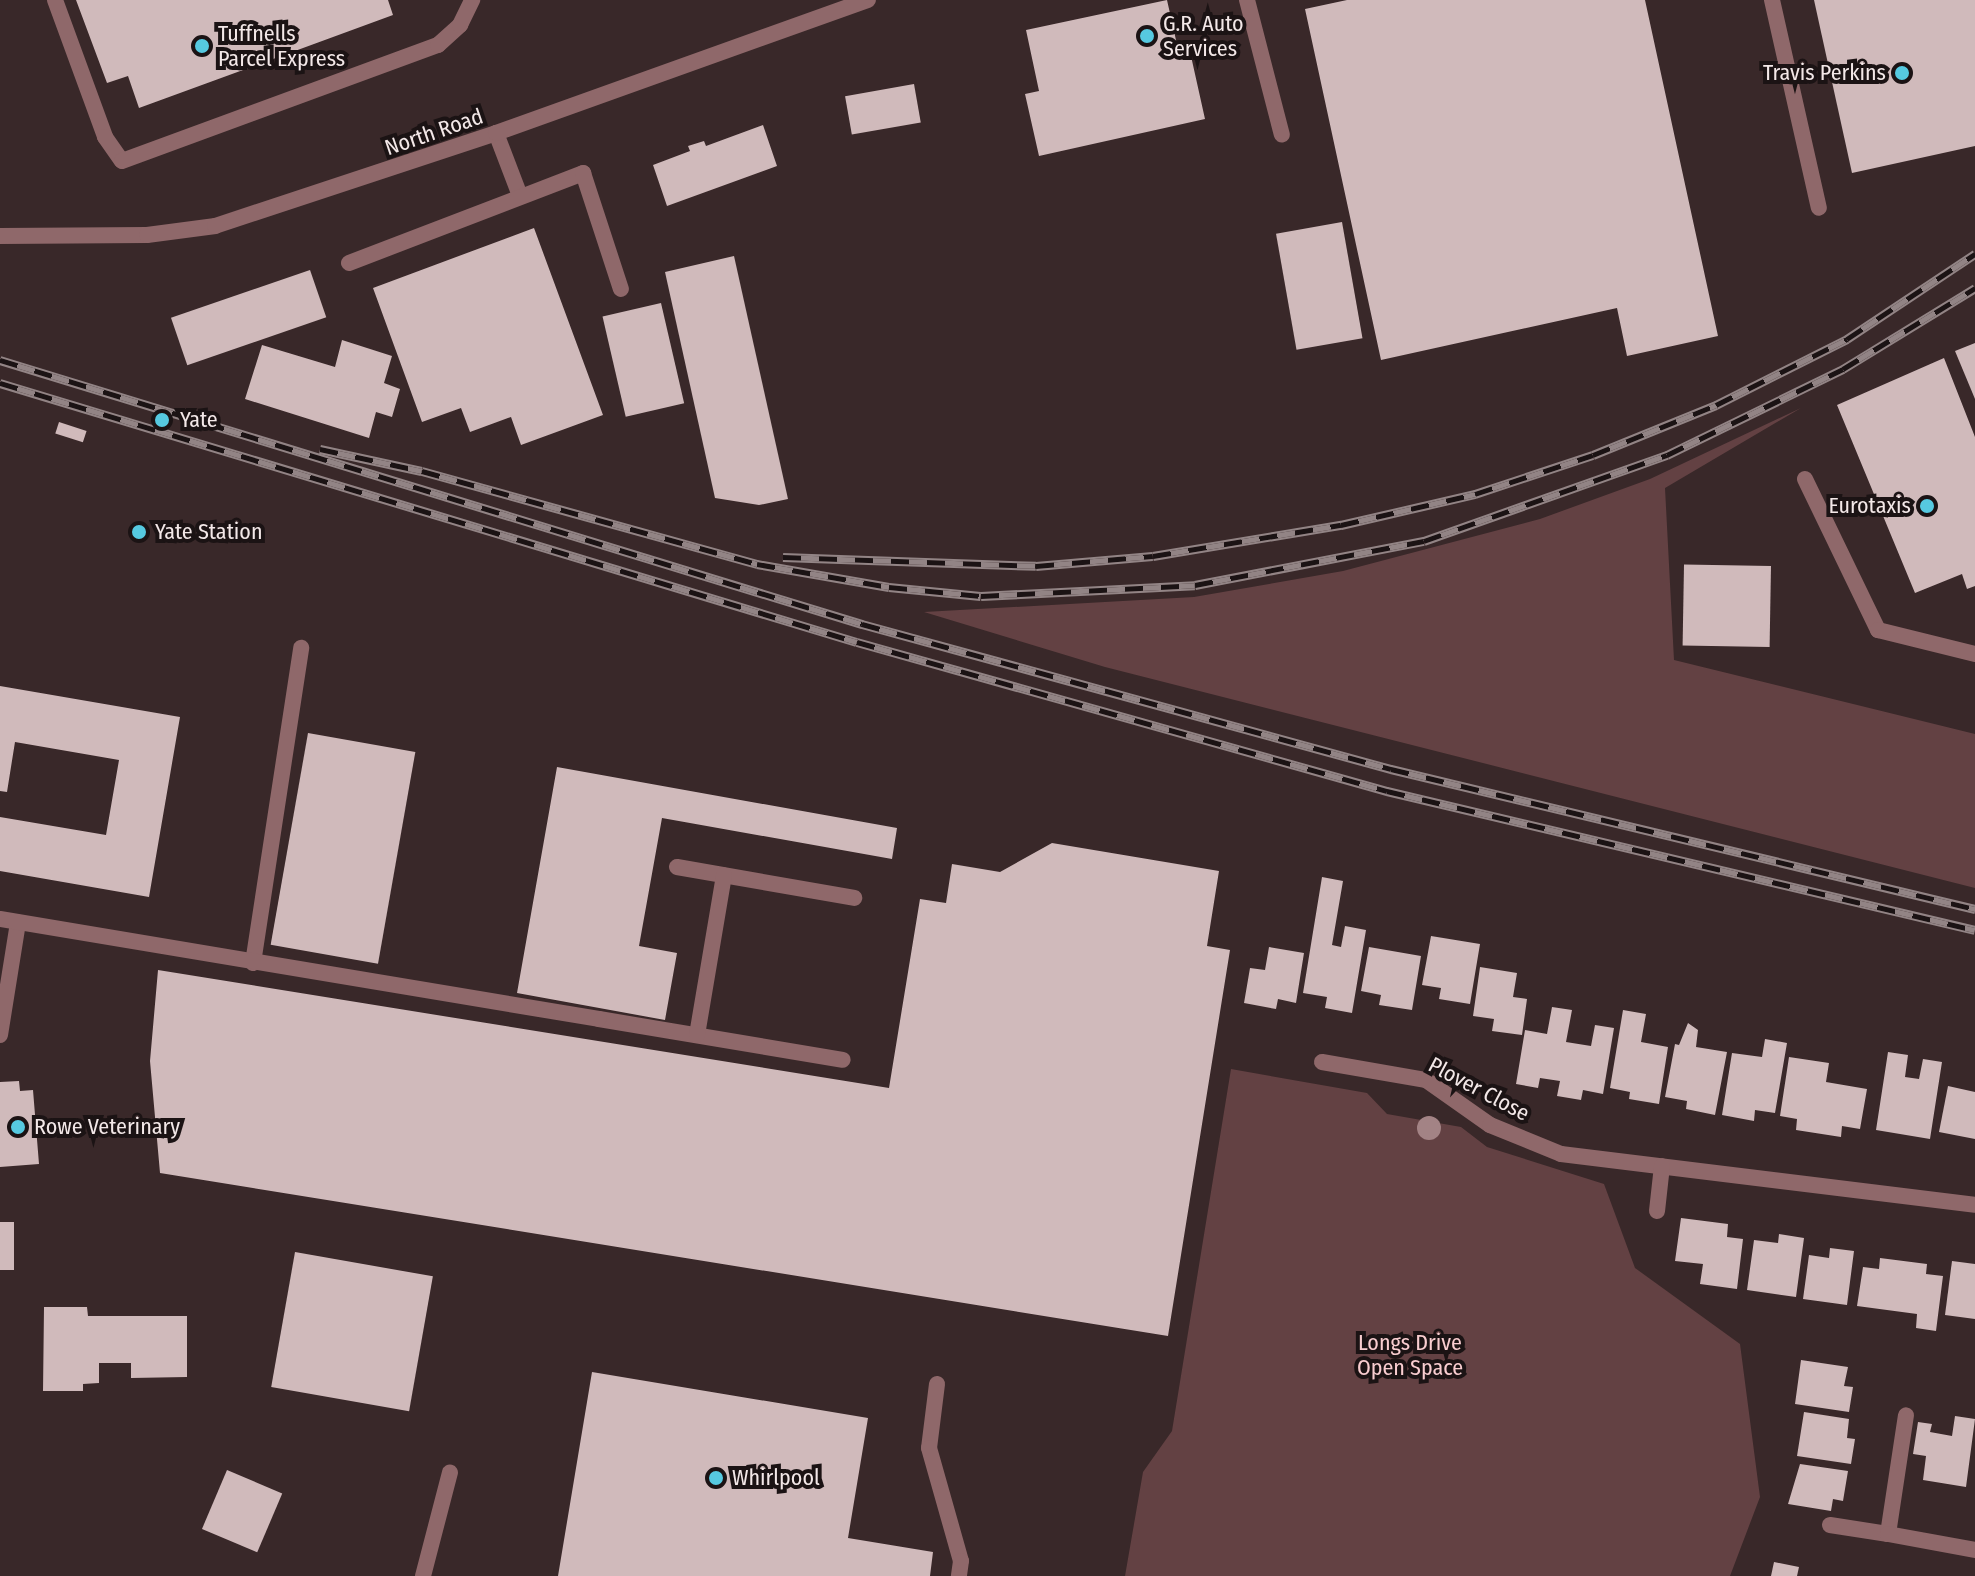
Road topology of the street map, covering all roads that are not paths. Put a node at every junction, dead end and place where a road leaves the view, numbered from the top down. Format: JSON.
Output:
{"nodes":[{"id":1,"x":55,"y":0,"type":"edge"},
{"id":2,"x":472,"y":0,"type":"edge"},
{"id":3,"x":868,"y":0,"type":"edge"},
{"id":4,"x":1247,"y":0,"type":"edge"},
{"id":5,"x":1772,"y":0,"type":"edge"},
{"id":6,"x":496,"y":133,"type":"junction"},
{"id":7,"x":1282,"y":135,"type":"dead end"},
{"id":8,"x":520,"y":196,"type":"junction"},
{"id":9,"x":1819,"y":208,"type":"dead end"},
{"id":10,"x":0,"y":236,"type":"edge"},
{"id":11,"x":349,"y":263,"type":"dead end"},
{"id":12,"x":621,"y":289,"type":"dead end"},
{"id":13,"x":1805,"y":479,"type":"dead end"},
{"id":14,"x":301,"y":648,"type":"dead end"},
{"id":15,"x":1975,"y":654,"type":"edge"},
{"id":16,"x":677,"y":867,"type":"dead end"},
{"id":17,"x":724,"y":875,"type":"junction"},
{"id":18,"x":854,"y":898,"type":"dead end"},
{"id":19,"x":0,"y":919,"type":"edge"},
{"id":20,"x":18,"y":922,"type":"junction"},
{"id":21,"x":253,"y":963,"type":"junction"},
{"id":22,"x":0,"y":1035,"type":"edge"},
{"id":23,"x":697,"y":1035,"type":"junction"},
{"id":24,"x":843,"y":1060,"type":"dead end"},
{"id":25,"x":1322,"y":1062,"type":"dead end"},
{"id":26,"x":1662,"y":1166,"type":"junction"},
{"id":27,"x":1975,"y":1205,"type":"edge"},
{"id":28,"x":1657,"y":1211,"type":"dead end"},
{"id":29,"x":937,"y":1384,"type":"dead end"},
{"id":30,"x":1906,"y":1415,"type":"dead end"},
{"id":31,"x":450,"y":1472,"type":"dead end"},
{"id":32,"x":1830,"y":1525,"type":"dead end"},
{"id":33,"x":1888,"y":1534,"type":"junction"},
{"id":34,"x":1975,"y":1550,"type":"edge"},
{"id":35,"x":423,"y":1576,"type":"edge"},
{"id":36,"x":959,"y":1576,"type":"edge"}],
"edges":[{"from":1,"to":2,"type":"street"},
{"from":3,"to":6,"type":"street","name":"North Road"},
{"from":4,"to":7,"type":"street"},
{"from":5,"to":9,"type":"street"},
{"from":6,"to":8,"type":"street"},
{"from":6,"to":10,"type":"street","name":"North Road"},
{"from":8,"to":11,"type":"street"},
{"from":8,"to":12,"type":"street"},
{"from":13,"to":15,"type":"street"},
{"from":14,"to":21,"type":"street"},
{"from":16,"to":17,"type":"street"},
{"from":17,"to":18,"type":"street"},
{"from":17,"to":23,"type":"street"},
{"from":19,"to":20,"type":"street"},
{"from":20,"to":21,"type":"street"},
{"from":20,"to":22,"type":"street"},
{"from":21,"to":23,"type":"street"},
{"from":23,"to":24,"type":"street"},
{"from":25,"to":26,"type":"street","name":"Plover Close"},
{"from":26,"to":27,"type":"street","name":"Plover Close"},
{"from":26,"to":28,"type":"street"},
{"from":29,"to":36,"type":"street"},
{"from":30,"to":33,"type":"street"},
{"from":31,"to":35,"type":"street"},
{"from":32,"to":33,"type":"street"},
{"from":33,"to":34,"type":"street"}]}
